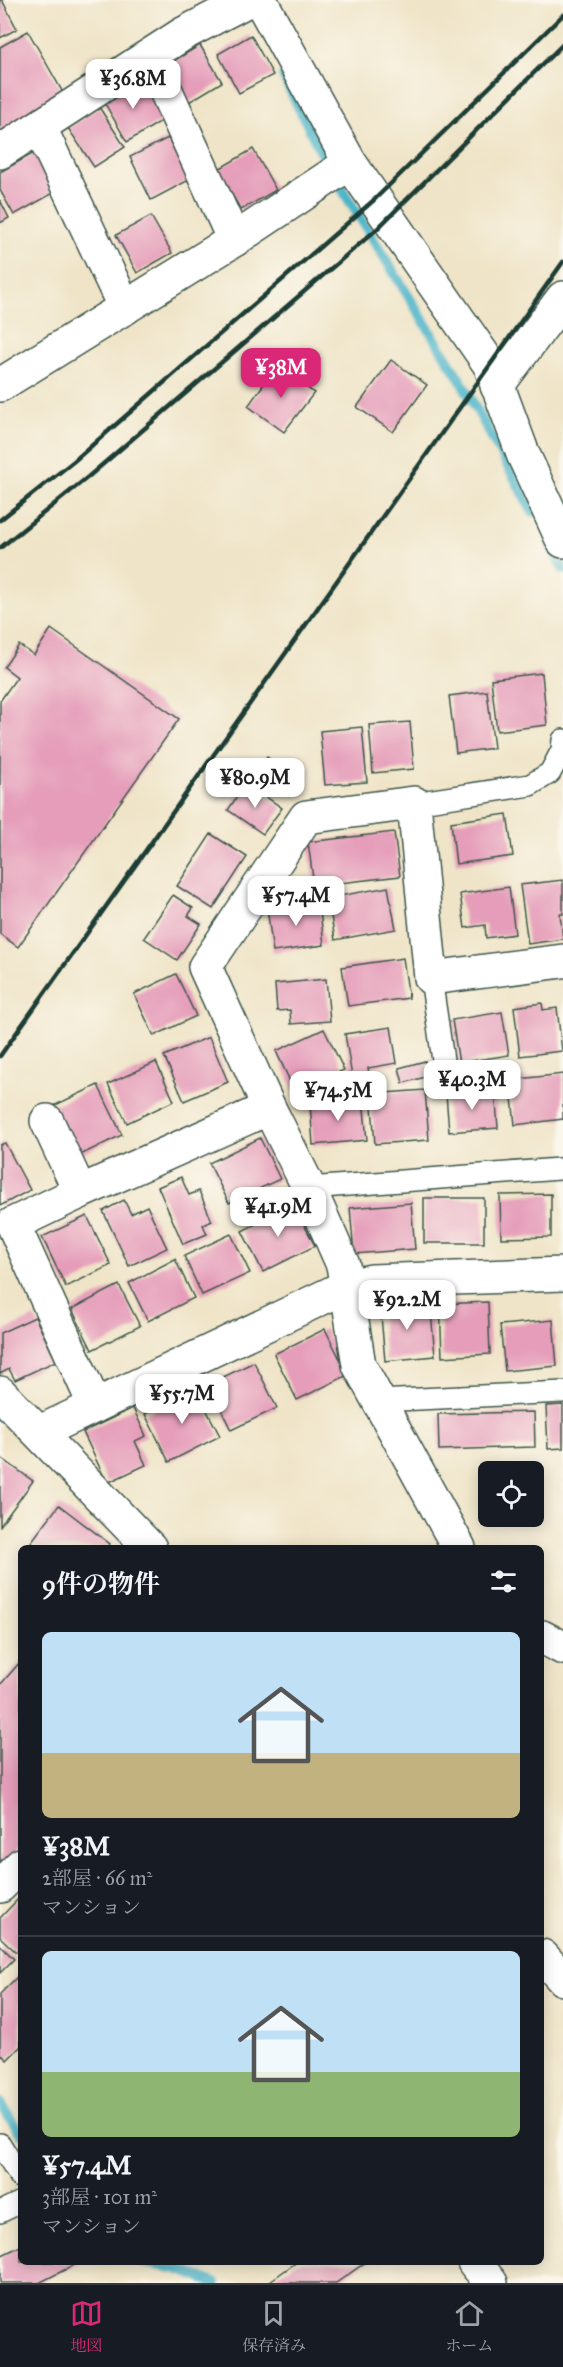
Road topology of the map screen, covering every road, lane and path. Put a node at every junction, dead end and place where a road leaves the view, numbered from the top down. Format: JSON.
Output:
{"nodes":[{"id":1,"x":250,"y":1,"type":"edge"},
{"id":2,"x":150,"y":56,"type":"junction"},
{"id":3,"x":40,"y":128,"type":"junction"},
{"id":4,"x":0,"y":152,"type":"edge"},
{"id":5,"x":338,"y":171,"type":"junction"},
{"id":6,"x":234,"y":240,"type":"junction"},
{"id":7,"x":563,"y":298,"type":"edge"},
{"id":8,"x":125,"y":308,"type":"junction"},
{"id":9,"x":0,"y":385,"type":"edge"},
{"id":10,"x":497,"y":386,"type":"junction"},
{"id":11,"x":563,"y":540,"type":"edge"},
{"id":12,"x":563,"y":740,"type":"edge"},
{"id":13,"x":414,"y":803,"type":"junction"},
{"id":14,"x":563,"y":961,"type":"edge"},
{"id":15,"x":431,"y":978,"type":"junction"},
{"id":16,"x":444,"y":1067,"type":"dead end"},
{"id":17,"x":269,"y":1108,"type":"junction"},
{"id":18,"x":46,"y":1121,"type":"dead end"},
{"id":19,"x":559,"y":1169,"type":"dead end"},
{"id":20,"x":309,"y":1188,"type":"junction"},
{"id":21,"x":80,"y":1192,"type":"junction"},
{"id":22,"x":563,"y":1274,"type":"edge"},
{"id":23,"x":347,"y":1286,"type":"junction"},
{"id":24,"x":563,"y":1392,"type":"edge"},
{"id":25,"x":0,"y":1393,"type":"edge"},
{"id":26,"x":378,"y":1401,"type":"junction"},
{"id":27,"x":95,"y":1406,"type":"junction"},
{"id":28,"x":40,"y":1432,"type":"junction"},
{"id":29,"x":147,"y":1545,"type":"edge"},
{"id":30,"x":457,"y":1545,"type":"edge"},
{"id":31,"x":544,"y":1638,"type":"edge"},
{"id":32,"x":563,"y":1648,"type":"edge"},
{"id":33,"x":18,"y":1868,"type":"edge"},
{"id":34,"x":0,"y":1886,"type":"edge"},
{"id":35,"x":544,"y":1958,"type":"edge"},
{"id":36,"x":563,"y":1979,"type":"edge"},
{"id":37,"x":0,"y":2144,"type":"edge"},
{"id":38,"x":18,"y":2173,"type":"edge"},
{"id":39,"x":18,"y":2203,"type":"edge"},
{"id":40,"x":0,"y":2212,"type":"edge"},
{"id":41,"x":476,"y":2265,"type":"edge"},
{"id":42,"x":491,"y":2283,"type":"edge"}],
"edges":[{"from":1,"to":2,"type":"street"},
{"from":1,"to":5,"type":"street"},
{"from":2,"to":3,"type":"street"},
{"from":2,"to":6,"type":"street"},
{"from":3,"to":4,"type":"street"},
{"from":3,"to":8,"type":"street"},
{"from":5,"to":6,"type":"street"},
{"from":5,"to":10,"type":"street"},
{"from":6,"to":8,"type":"street"},
{"from":7,"to":10,"type":"street"},
{"from":8,"to":9,"type":"street"},
{"from":10,"to":11,"type":"street"},
{"from":12,"to":13,"type":"lane"},
{"from":13,"to":15,"type":"street"},
{"from":13,"to":17,"type":"street"},
{"from":14,"to":15,"type":"street"},
{"from":15,"to":16,"type":"lane"},
{"from":17,"to":20,"type":"street"},
{"from":17,"to":21,"type":"street"},
{"from":18,"to":21,"type":"street"},
{"from":19,"to":20,"type":"lane"},
{"from":20,"to":23,"type":"street"},
{"from":21,"to":27,"type":"street"},
{"from":22,"to":23,"type":"street"},
{"from":23,"to":26,"type":"street"},
{"from":23,"to":27,"type":"street"},
{"from":24,"to":26,"type":"lane"},
{"from":25,"to":28,"type":"street"},
{"from":26,"to":30,"type":"street"},
{"from":27,"to":28,"type":"street"},
{"from":28,"to":29,"type":"street"},
{"from":31,"to":32,"type":"street"},
{"from":33,"to":34,"type":"street"},
{"from":35,"to":36,"type":"street"},
{"from":37,"to":38,"type":"lane"},
{"from":39,"to":40,"type":"lane"},
{"from":41,"to":42,"type":"street"}]}
